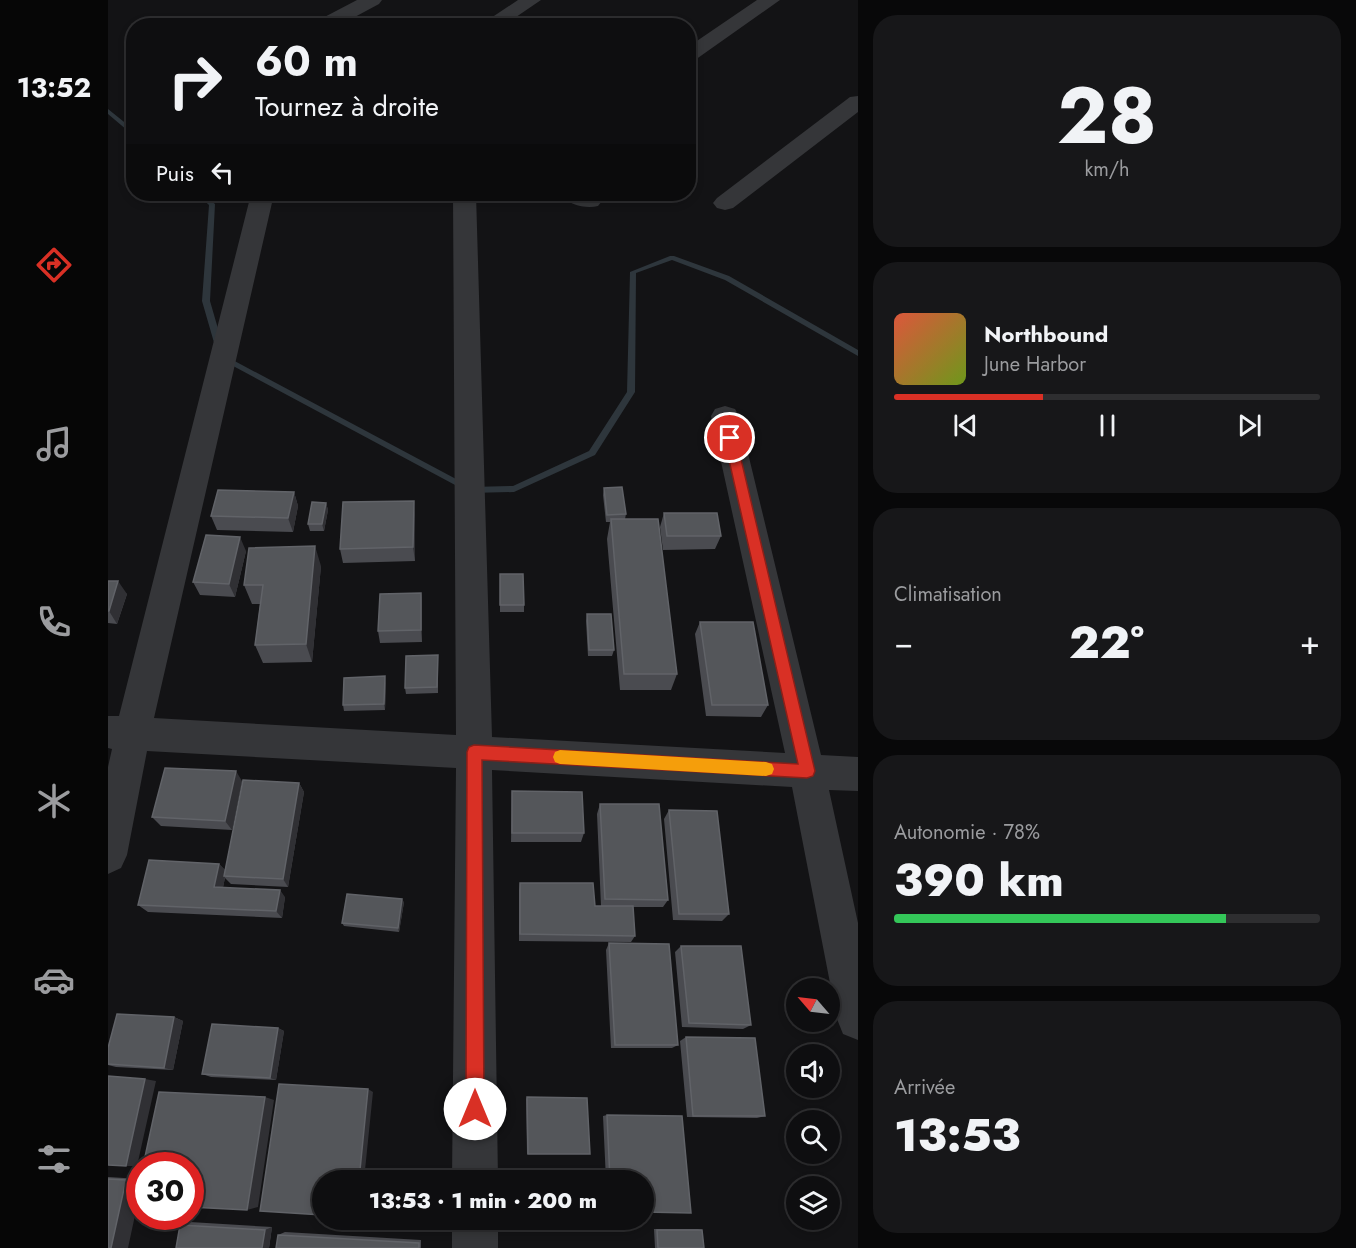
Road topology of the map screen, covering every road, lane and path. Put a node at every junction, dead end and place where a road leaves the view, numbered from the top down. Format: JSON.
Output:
{"nodes":[{"id":1,"x":372,"y":0,"type":"edge"},
{"id":2,"x":531,"y":0,"type":"edge"},
{"id":3,"x":770,"y":0,"type":"edge"},
{"id":4,"x":337,"y":18,"type":"edge"},
{"id":5,"x":501,"y":18,"type":"edge"},
{"id":6,"x":696,"y":51,"type":"edge"},
{"id":7,"x":858,"y":102,"type":"edge"},
{"id":8,"x":260,"y":201,"type":"edge"},
{"id":9,"x":465,"y":201,"type":"edge"},
{"id":10,"x":725,"y":203,"type":"dead end"},
{"id":11,"x":725,"y":416,"type":"dead end"},
{"id":12,"x":120,"y":732,"type":"edge"},
{"id":13,"x":474,"y":752,"type":"junction"},
{"id":14,"x":807,"y":771,"type":"junction"},
{"id":15,"x":858,"y":774,"type":"edge"},
{"id":16,"x":108,"y":855,"type":"edge"},
{"id":17,"x":858,"y":1019,"type":"edge"},
{"id":18,"x":475,"y":1170,"type":"edge"},
{"id":19,"x":475,"y":1230,"type":"edge"},
{"id":20,"x":475,"y":1248,"type":"edge"}],
"edges":[{"from":1,"to":4,"type":"street"},
{"from":2,"to":5,"type":"street"},
{"from":3,"to":6,"type":"street"},
{"from":7,"to":10,"type":"street"},
{"from":8,"to":12,"type":"street"},
{"from":9,"to":13,"type":"street"},
{"from":11,"to":14,"type":"street"},
{"from":12,"to":13,"type":"street"},
{"from":12,"to":16,"type":"street"},
{"from":13,"to":14,"type":"street"},
{"from":13,"to":18,"type":"street"},
{"from":14,"to":15,"type":"street"},
{"from":14,"to":17,"type":"street"},
{"from":19,"to":20,"type":"street"}]}
